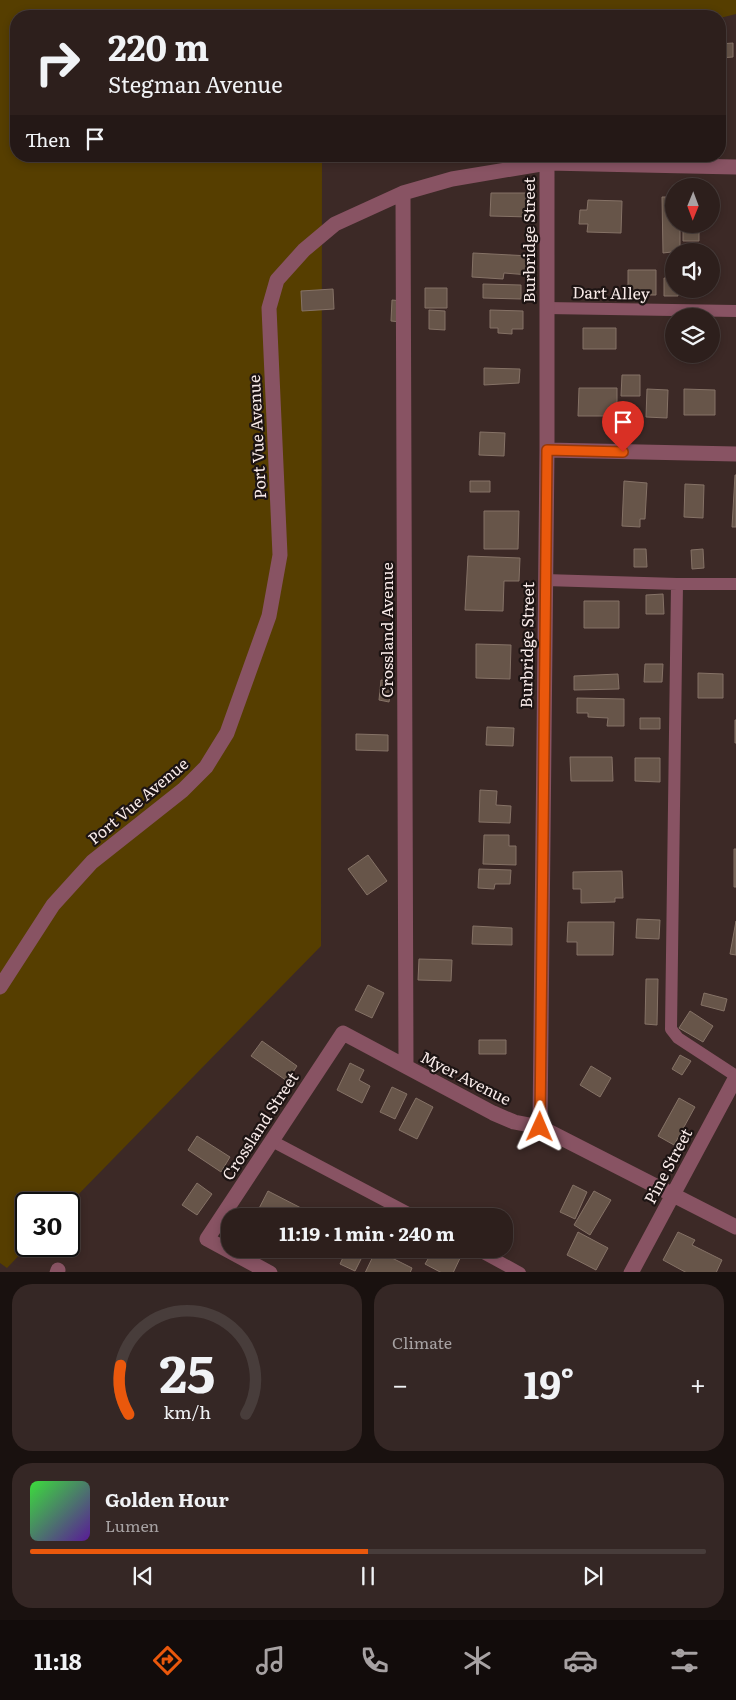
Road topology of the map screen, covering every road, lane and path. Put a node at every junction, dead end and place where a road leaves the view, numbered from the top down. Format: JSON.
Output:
{"nodes":[{"id":1,"x":546,"y":163,"type":"junction"},
{"id":2,"x":736,"y":167,"type":"edge"},
{"id":3,"x":403,"y":193,"type":"junction"},
{"id":4,"x":546,"y":308,"type":"junction"},
{"id":5,"x":736,"y":311,"type":"edge"},
{"id":6,"x":547,"y":450,"type":"junction"},
{"id":7,"x":736,"y":454,"type":"edge"},
{"id":8,"x":545,"y":580,"type":"junction"},
{"id":9,"x":677,"y":584,"type":"junction"},
{"id":10,"x":736,"y":584,"type":"edge"},
{"id":11,"x":0,"y":987,"type":"edge"},
{"id":12,"x":343,"y":1032,"type":"joint"},
{"id":13,"x":406,"y":1066,"type":"junction"},
{"id":14,"x":736,"y":1076,"type":"edge"},
{"id":15,"x":540,"y":1127,"type":"junction"},
{"id":16,"x":272,"y":1141,"type":"junction"},
{"id":17,"x":672,"y":1194,"type":"junction"},
{"id":18,"x":399,"y":1208,"type":"edge"},
{"id":19,"x":736,"y":1227,"type":"edge"},
{"id":20,"x":493,"y":1258,"type":"edge"},
{"id":21,"x":270,"y":1272,"type":"edge"},
{"id":22,"x":520,"y":1272,"type":"edge"},
{"id":23,"x":631,"y":1272,"type":"edge"}],
"edges":[{"from":1,"to":2,"type":"street","name":"Port Vue Avenue"},
{"from":1,"to":3,"type":"street","name":"Port Vue Avenue"},
{"from":1,"to":4,"type":"street","name":"Burbridge Street"},
{"from":3,"to":11,"type":"street","name":"Port Vue Avenue"},
{"from":3,"to":13,"type":"street","name":"Crossland Avenue"},
{"from":4,"to":5,"type":"lane","name":"Dart Alley"},
{"from":4,"to":6,"type":"street","name":"Burbridge Street"},
{"from":6,"to":7,"type":"street"},
{"from":6,"to":8,"type":"street","name":"Burbridge Street"},
{"from":8,"to":9,"type":"lane"},
{"from":8,"to":15,"type":"street","name":"Burbridge Street"},
{"from":9,"to":10,"type":"lane"},
{"from":9,"to":14,"type":"lane"},
{"from":12,"to":13,"type":"street","name":"Myer Avenue"},
{"from":12,"to":16,"type":"street","name":"Crossland Street"},
{"from":13,"to":15,"type":"street","name":"Myer Avenue"},
{"from":14,"to":17,"type":"street","name":"Pine Street"},
{"from":15,"to":17,"type":"street","name":"Myer Avenue"},
{"from":16,"to":18,"type":"lane"},
{"from":16,"to":21,"type":"street","name":"Crossland Street"},
{"from":17,"to":19,"type":"street","name":"Myer Avenue"},
{"from":17,"to":23,"type":"street","name":"Pine Street"},
{"from":20,"to":22,"type":"lane"}]}
